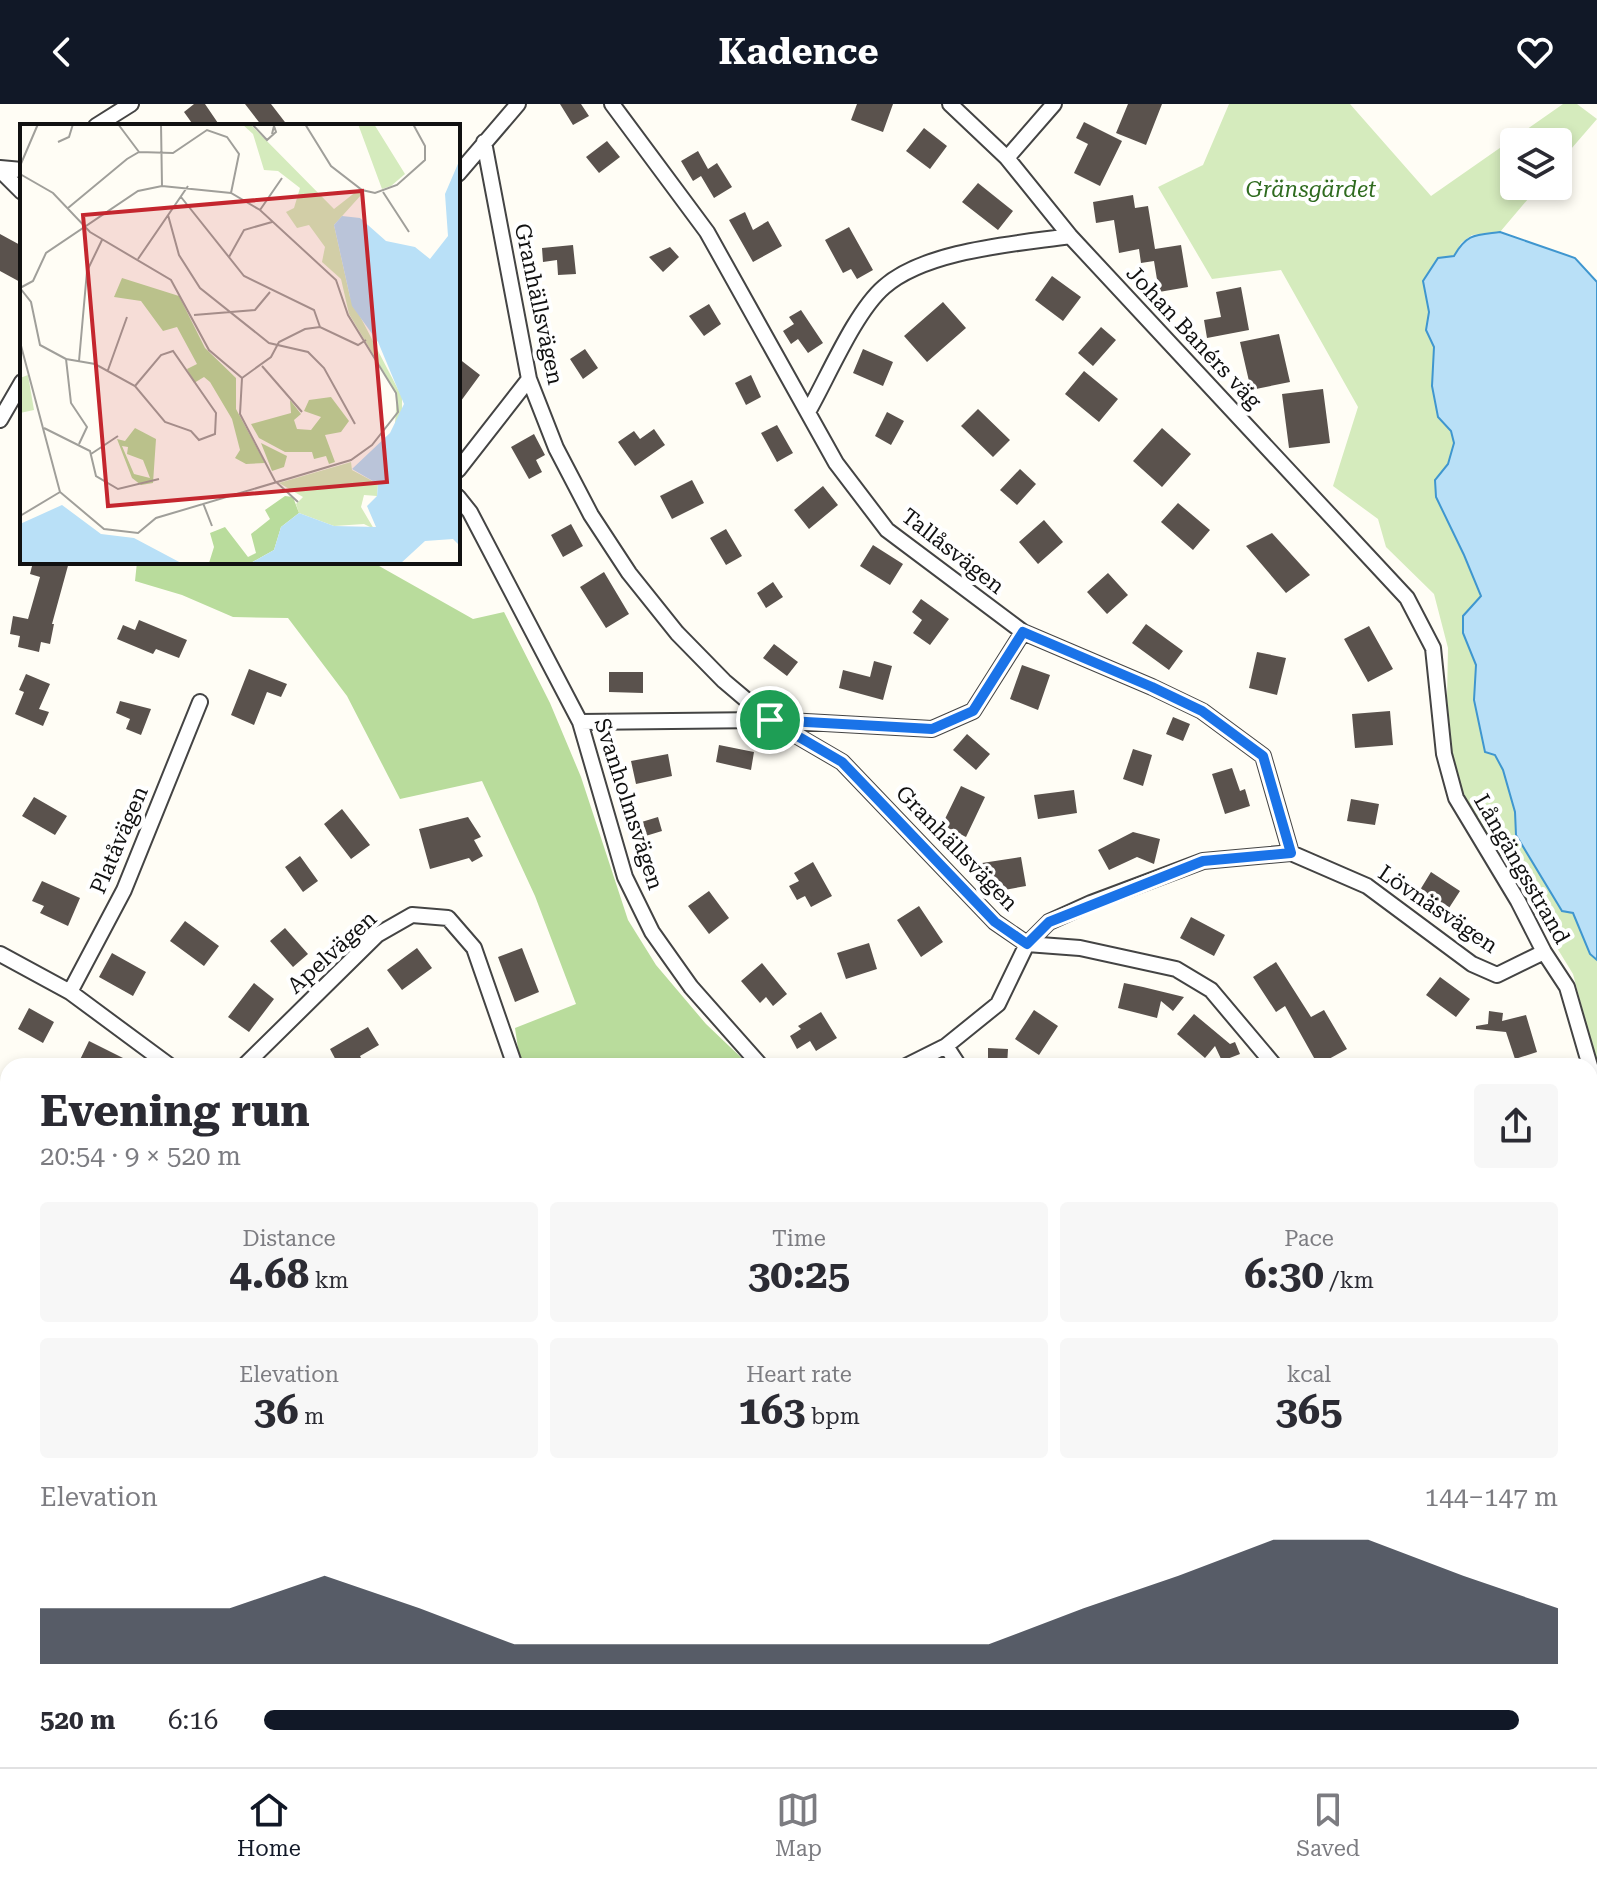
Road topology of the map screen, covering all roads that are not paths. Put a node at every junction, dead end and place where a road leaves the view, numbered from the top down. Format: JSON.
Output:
{"nodes":[{"id":1,"x":131,"y":104,"type":"edge"},
{"id":2,"x":518,"y":104,"type":"edge"},
{"id":3,"x":612,"y":104,"type":"edge"},
{"id":4,"x":950,"y":104,"type":"edge"},
{"id":5,"x":1054,"y":104,"type":"edge"},
{"id":6,"x":99,"y":124,"type":"edge"},
{"id":7,"x":484,"y":142,"type":"junction"},
{"id":8,"x":1007,"y":158,"type":"junction"},
{"id":9,"x":0,"y":169,"type":"edge"},
{"id":10,"x":20,"y":170,"type":"edge"},
{"id":11,"x":460,"y":172,"type":"edge"},
{"id":12,"x":20,"y":190,"type":"edge"},
{"id":13,"x":1070,"y":236,"type":"junction"},
{"id":14,"x":529,"y":379,"type":"junction"},
{"id":15,"x":20,"y":385,"type":"edge"},
{"id":16,"x":808,"y":412,"type":"junction"},
{"id":17,"x":0,"y":420,"type":"edge"},
{"id":18,"x":460,"y":467,"type":"edge"},
{"id":19,"x":460,"y":500,"type":"edge"},
{"id":20,"x":1407,"y":598,"type":"joint"},
{"id":21,"x":1023,"y":632,"type":"junction"},
{"id":22,"x":200,"y":702,"type":"dead end"},
{"id":23,"x":770,"y":720,"type":"junction"},
{"id":24,"x":580,"y":722,"type":"junction"},
{"id":25,"x":1291,"y":853,"type":"junction"},
{"id":26,"x":1027,"y":944,"type":"junction"},
{"id":27,"x":1544,"y":952,"type":"junction"},
{"id":28,"x":0,"y":954,"type":"edge"},
{"id":29,"x":70,"y":992,"type":"junction"},
{"id":30,"x":946,"y":1046,"type":"junction"},
{"id":31,"x":159,"y":1058,"type":"edge"},
{"id":32,"x":252,"y":1058,"type":"edge"},
{"id":33,"x":512,"y":1058,"type":"edge"},
{"id":34,"x":754,"y":1058,"type":"edge"},
{"id":35,"x":922,"y":1058,"type":"edge"},
{"id":36,"x":954,"y":1058,"type":"edge"},
{"id":37,"x":1268,"y":1058,"type":"edge"},
{"id":38,"x":1588,"y":1058,"type":"edge"}],
"edges":[{"from":1,"to":6,"type":"street"},
{"from":2,"to":7,"type":"street"},
{"from":3,"to":16,"type":"street","name":"Tallåsvägen"},
{"from":4,"to":8,"type":"street","name":"Johan Banérs väg"},
{"from":5,"to":8,"type":"street"},
{"from":7,"to":11,"type":"street"},
{"from":7,"to":14,"type":"street","name":"Granhällsvägen"},
{"from":8,"to":13,"type":"street","name":"Johan Banérs väg"},
{"from":9,"to":10,"type":"street"},
{"from":9,"to":12,"type":"street"},
{"from":13,"to":16,"type":"street"},
{"from":13,"to":20,"type":"street","name":"Johan Banérs väg"},
{"from":14,"to":18,"type":"street"},
{"from":14,"to":23,"type":"street","name":"Granhällsvägen"},
{"from":15,"to":17,"type":"street"},
{"from":16,"to":21,"type":"street","name":"Tallåsvägen"},
{"from":19,"to":24,"type":"street","name":"Svanholmsvägen"},
{"from":20,"to":27,"type":"street","name":"Långängsstrand"},
{"from":21,"to":23,"type":"street"},
{"from":21,"to":25,"type":"street","name":"Tallåsvägen"},
{"from":22,"to":29,"type":"street","name":"Platåvägen"},
{"from":23,"to":24,"type":"street"},
{"from":23,"to":26,"type":"street","name":"Granhällsvägen"},
{"from":24,"to":34,"type":"street","name":"Svanholmsvägen"},
{"from":25,"to":26,"type":"street","name":"Lövnäsvägen"},
{"from":25,"to":27,"type":"street","name":"Lövnäsvägen"},
{"from":26,"to":30,"type":"street","name":"Lövnäsvägen"},
{"from":26,"to":37,"type":"street"},
{"from":27,"to":38,"type":"street","name":"Långängsstrand"},
{"from":28,"to":29,"type":"street"},
{"from":29,"to":31,"type":"street"},
{"from":30,"to":35,"type":"street","name":"Lövnäsvägen"},
{"from":30,"to":36,"type":"street"},
{"from":32,"to":33,"type":"street","name":"Apelvägen"}]}
